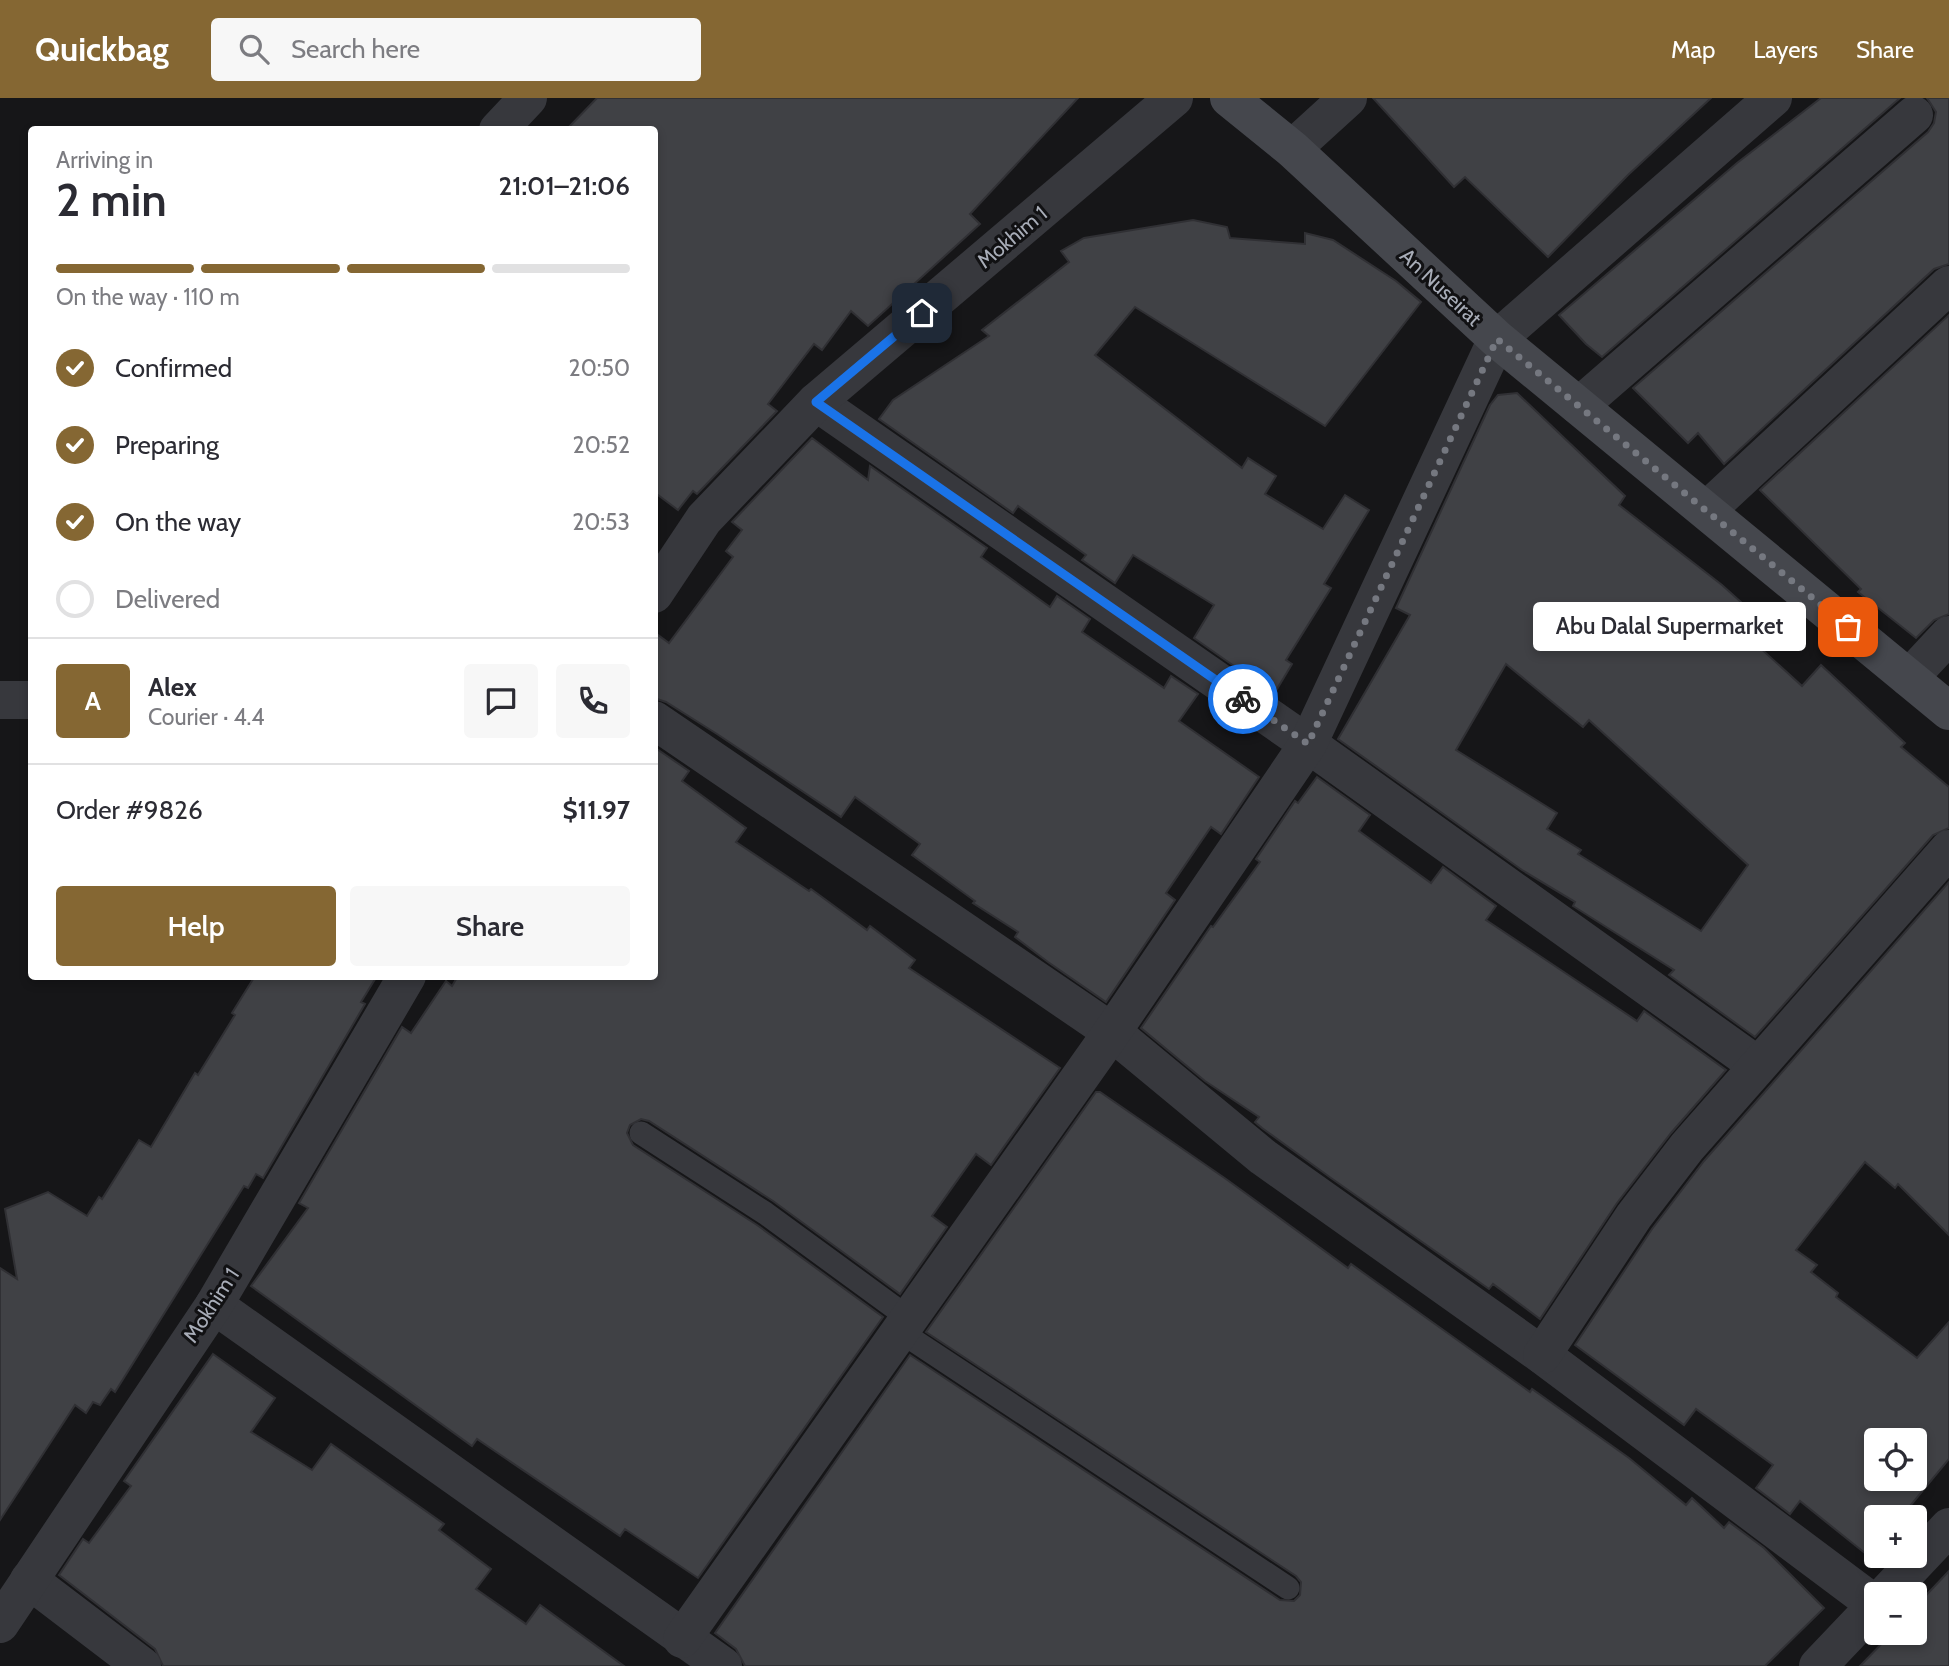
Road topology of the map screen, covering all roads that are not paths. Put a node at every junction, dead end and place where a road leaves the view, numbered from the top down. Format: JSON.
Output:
{"nodes":[{"id":1,"x":527,"y":98,"type":"edge"},
{"id":2,"x":1174,"y":98,"type":"edge"},
{"id":3,"x":1229,"y":98,"type":"edge"},
{"id":4,"x":1348,"y":98,"type":"edge"},
{"id":5,"x":1773,"y":98,"type":"edge"},
{"id":6,"x":1914,"y":115,"type":"dead end"},
{"id":7,"x":502,"y":126,"type":"edge"},
{"id":8,"x":1292,"y":149,"type":"junction"},
{"id":9,"x":1949,"y":285,"type":"edge"},
{"id":10,"x":1497,"y":339,"type":"junction"},
{"id":11,"x":816,"y":402,"type":"junction"},
{"id":12,"x":1579,"y":406,"type":"junction"},
{"id":13,"x":1707,"y":510,"type":"junction"},
{"id":14,"x":658,"y":588,"type":"edge"},
{"id":15,"x":1949,"y":635,"type":"edge"},
{"id":16,"x":1909,"y":678,"type":"junction"},
{"id":17,"x":0,"y":700,"type":"edge"},
{"id":18,"x":28,"y":700,"type":"edge"},
{"id":19,"x":1949,"y":710,"type":"edge"},
{"id":20,"x":658,"y":723,"type":"edge"},
{"id":21,"x":1308,"y":744,"type":"junction"},
{"id":22,"x":1949,"y":849,"type":"edge"},
{"id":23,"x":405,"y":980,"type":"edge"},
{"id":24,"x":1112,"y":1032,"type":"junction"},
{"id":25,"x":1757,"y":1065,"type":"junction"},
{"id":26,"x":641,"y":1133,"type":"dead end"},
{"id":27,"x":214,"y":1305,"type":"junction"},
{"id":28,"x":905,"y":1325,"type":"junction"},
{"id":29,"x":1542,"y":1355,"type":"junction"},
{"id":30,"x":1949,"y":1527,"type":"edge"},
{"id":31,"x":29,"y":1580,"type":"junction"},
{"id":32,"x":1897,"y":1582,"type":"edge"},
{"id":33,"x":1288,"y":1588,"type":"dead end"},
{"id":34,"x":1864,"y":1596,"type":"edge"},
{"id":35,"x":1864,"y":1618,"type":"edge"},
{"id":36,"x":0,"y":1624,"type":"edge"},
{"id":37,"x":682,"y":1639,"type":"junction"},
{"id":38,"x":142,"y":1666,"type":"edge"},
{"id":39,"x":723,"y":1666,"type":"edge"},
{"id":40,"x":1818,"y":1666,"type":"edge"}],
"edges":[{"from":1,"to":7,"type":"street"},
{"from":2,"to":11,"type":"street","name":"Mokhim 1"},
{"from":3,"to":8,"type":"main road","name":"An Nuseirat"},
{"from":4,"to":8,"type":"street"},
{"from":5,"to":10,"type":"street"},
{"from":6,"to":12,"type":"street"},
{"from":8,"to":10,"type":"main road","name":"An Nuseirat"},
{"from":9,"to":13,"type":"street"},
{"from":10,"to":12,"type":"main road","name":"An Nuseirat"},
{"from":10,"to":21,"type":"street"},
{"from":11,"to":14,"type":"street","name":"Mokhim 1"},
{"from":11,"to":21,"type":"street"},
{"from":12,"to":13,"type":"main road","name":"An Nuseirat"},
{"from":13,"to":16,"type":"main road","name":"An Nuseirat"},
{"from":15,"to":16,"type":"street"},
{"from":16,"to":19,"type":"main road","name":"An Nuseirat"},
{"from":17,"to":18,"type":"street"},
{"from":20,"to":24,"type":"street"},
{"from":21,"to":24,"type":"street"},
{"from":21,"to":25,"type":"street"},
{"from":22,"to":25,"type":"street"},
{"from":23,"to":27,"type":"street","name":"Mokhim 1"},
{"from":24,"to":28,"type":"street"},
{"from":24,"to":29,"type":"street"},
{"from":25,"to":29,"type":"street"},
{"from":26,"to":28,"type":"lane"},
{"from":27,"to":31,"type":"street","name":"Mokhim 1"},
{"from":27,"to":37,"type":"street"},
{"from":28,"to":33,"type":"lane"},
{"from":28,"to":37,"type":"street"},
{"from":29,"to":34,"type":"street"},
{"from":30,"to":32,"type":"street"},
{"from":31,"to":36,"type":"street","name":"Mokhim 1"},
{"from":31,"to":38,"type":"street"},
{"from":35,"to":40,"type":"street"},
{"from":37,"to":39,"type":"street"}]}
